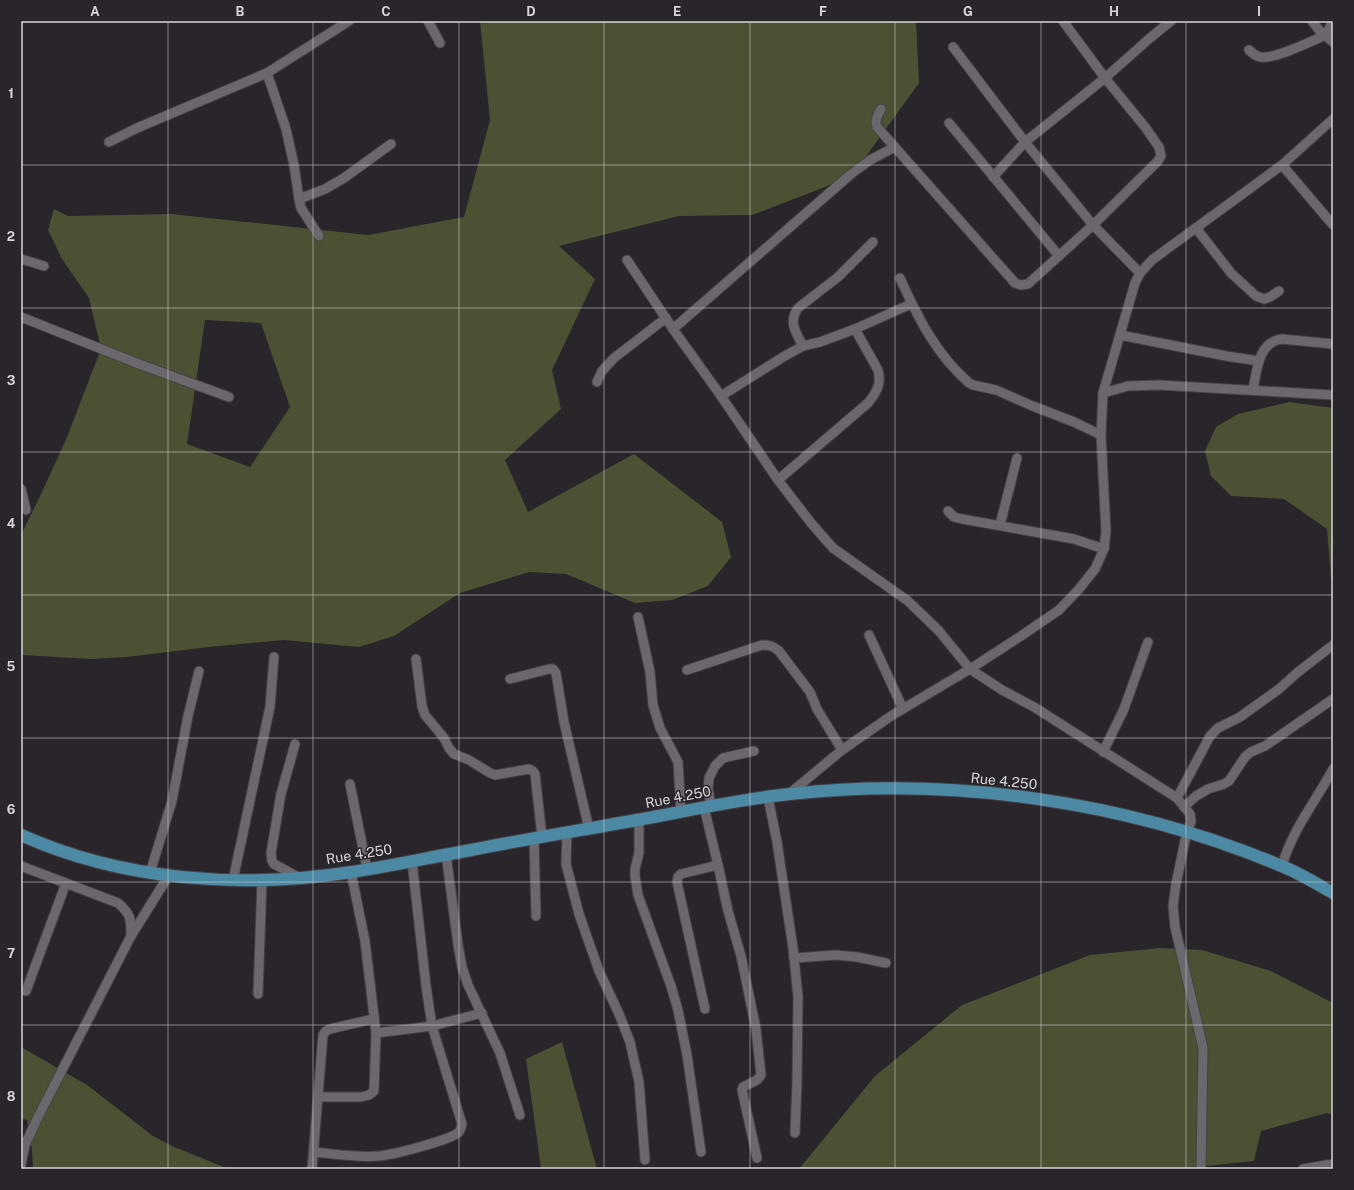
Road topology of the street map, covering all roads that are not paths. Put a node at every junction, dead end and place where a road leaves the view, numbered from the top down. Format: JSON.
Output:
{"nodes":[{"id":1,"x":349,"y":21,"type":"edge"},
{"id":2,"x":428,"y":21,"type":"edge"},
{"id":3,"x":1063,"y":21,"type":"edge"},
{"id":4,"x":1171,"y":21,"type":"edge"},
{"id":5,"x":1312,"y":21,"type":"edge"},
{"id":6,"x":1333,"y":21,"type":"edge"},
{"id":7,"x":1326,"y":35,"type":"junction"},
{"id":8,"x":1333,"y":42,"type":"edge"},
{"id":9,"x":440,"y":43,"type":"dead end"},
{"id":10,"x":953,"y":47,"type":"dead end"},
{"id":11,"x":1249,"y":50,"type":"dead end"},
{"id":12,"x":267,"y":73,"type":"junction"},
{"id":13,"x":1105,"y":78,"type":"junction"},
{"id":14,"x":881,"y":109,"type":"dead end"},
{"id":15,"x":1333,"y":119,"type":"edge"},
{"id":16,"x":949,"y":123,"type":"dead end"},
{"id":17,"x":109,"y":142,"type":"dead end"},
{"id":18,"x":1025,"y":142,"type":"junction"},
{"id":19,"x":391,"y":144,"type":"dead end"},
{"id":20,"x":895,"y":147,"type":"junction"},
{"id":21,"x":1282,"y":164,"type":"junction"},
{"id":22,"x":993,"y":177,"type":"junction"},
{"id":23,"x":298,"y":199,"type":"junction"},
{"id":24,"x":1093,"y":225,"type":"junction"},
{"id":25,"x":1333,"y":225,"type":"edge"},
{"id":26,"x":1196,"y":228,"type":"junction"},
{"id":27,"x":318,"y":236,"type":"dead end"},
{"id":28,"x":874,"y":242,"type":"dead end"},
{"id":29,"x":1059,"y":256,"type":"junction"},
{"id":30,"x":21,"y":259,"type":"edge"},
{"id":31,"x":627,"y":260,"type":"dead end"},
{"id":32,"x":44,"y":266,"type":"dead end"},
{"id":33,"x":1140,"y":273,"type":"junction"},
{"id":34,"x":900,"y":278,"type":"dead end"},
{"id":35,"x":1279,"y":291,"type":"dead end"},
{"id":36,"x":911,"y":304,"type":"junction"},
{"id":37,"x":21,"y":317,"type":"edge"},
{"id":38,"x":666,"y":318,"type":"junction"},
{"id":39,"x":673,"y":329,"type":"junction"},
{"id":40,"x":855,"y":329,"type":"junction"},
{"id":41,"x":1120,"y":335,"type":"junction"},
{"id":42,"x":1333,"y":344,"type":"edge"},
{"id":43,"x":803,"y":346,"type":"junction"},
{"id":44,"x":1259,"y":361,"type":"junction"},
{"id":45,"x":597,"y":382,"type":"dead end"},
{"id":46,"x":1253,"y":390,"type":"junction"},
{"id":47,"x":1103,"y":393,"type":"junction"},
{"id":48,"x":1333,"y":395,"type":"edge"},
{"id":49,"x":722,"y":396,"type":"junction"},
{"id":50,"x":229,"y":397,"type":"dead end"},
{"id":51,"x":1101,"y":434,"type":"junction"},
{"id":52,"x":1017,"y":458,"type":"dead end"},
{"id":53,"x":778,"y":480,"type":"junction"},
{"id":54,"x":21,"y":489,"type":"edge"},
{"id":55,"x":26,"y":510,"type":"dead end"},
{"id":56,"x":948,"y":511,"type":"dead end"},
{"id":57,"x":1000,"y":525,"type":"junction"},
{"id":58,"x":1104,"y":549,"type":"junction"},
{"id":59,"x":638,"y":617,"type":"dead end"},
{"id":60,"x":869,"y":635,"type":"dead end"},
{"id":61,"x":1148,"y":642,"type":"dead end"},
{"id":62,"x":1333,"y":645,"type":"edge"},
{"id":63,"x":274,"y":658,"type":"dead end"},
{"id":64,"x":416,"y":659,"type":"dead end"},
{"id":65,"x":970,"y":669,"type":"junction"},
{"id":66,"x":687,"y":670,"type":"dead end"},
{"id":67,"x":198,"y":671,"type":"dead end"},
{"id":68,"x":510,"y":679,"type":"dead end"},
{"id":69,"x":1333,"y":699,"type":"edge"},
{"id":70,"x":903,"y":709,"type":"junction"},
{"id":71,"x":295,"y":744,"type":"dead end"},
{"id":72,"x":842,"y":750,"type":"junction"},
{"id":73,"x":754,"y":751,"type":"dead end"},
{"id":74,"x":1103,"y":752,"type":"junction"},
{"id":75,"x":1333,"y":769,"type":"edge"},
{"id":76,"x":350,"y":784,"type":"dead end"},
{"id":77,"x":789,"y":794,"type":"junction"},
{"id":78,"x":768,"y":797,"type":"junction"},
{"id":79,"x":1177,"y":798,"type":"junction"},
{"id":80,"x":707,"y":807,"type":"junction"},
{"id":81,"x":1184,"y":807,"type":"junction"},
{"id":82,"x":682,"y":812,"type":"junction"},
{"id":83,"x":639,"y":820,"type":"junction"},
{"id":84,"x":589,"y":829,"type":"junction"},
{"id":85,"x":1187,"y":831,"type":"junction"},
{"id":86,"x":567,"y":832,"type":"junction"},
{"id":87,"x":21,"y":835,"type":"edge"},
{"id":88,"x":538,"y":837,"type":"junction"},
{"id":89,"x":446,"y":854,"type":"junction"},
{"id":90,"x":412,"y":861,"type":"junction"},
{"id":91,"x":718,"y":865,"type":"junction"},
{"id":92,"x":21,"y":866,"type":"edge"},
{"id":93,"x":1282,"y":866,"type":"junction"},
{"id":94,"x":367,"y":869,"type":"junction"},
{"id":95,"x":351,"y":872,"type":"junction"},
{"id":96,"x":150,"y":873,"type":"junction"},
{"id":97,"x":169,"y":875,"type":"junction"},
{"id":98,"x":300,"y":878,"type":"junction"},
{"id":99,"x":233,"y":880,"type":"junction"},
{"id":100,"x":262,"y":880,"type":"junction"},
{"id":101,"x":66,"y":883,"type":"junction"},
{"id":102,"x":1333,"y":893,"type":"edge"},
{"id":103,"x":536,"y":916,"type":"dead end"},
{"id":104,"x":131,"y":936,"type":"junction"},
{"id":105,"x":794,"y":958,"type":"junction"},
{"id":106,"x":886,"y":963,"type":"dead end"},
{"id":107,"x":26,"y":990,"type":"dead end"},
{"id":108,"x":258,"y":994,"type":"dead end"},
{"id":109,"x":705,"y":1009,"type":"dead end"},
{"id":110,"x":482,"y":1013,"type":"junction"},
{"id":111,"x":374,"y":1019,"type":"junction"},
{"id":112,"x":432,"y":1026,"type":"junction"},
{"id":113,"x":376,"y":1033,"type":"junction"},
{"id":114,"x":319,"y":1097,"type":"junction"},
{"id":115,"x":520,"y":1114,"type":"dead end"},
{"id":116,"x":795,"y":1133,"type":"dead end"},
{"id":117,"x":23,"y":1144,"type":"edge"},
{"id":118,"x":314,"y":1152,"type":"junction"},
{"id":119,"x":701,"y":1152,"type":"dead end"},
{"id":120,"x":756,"y":1158,"type":"dead end"},
{"id":121,"x":645,"y":1160,"type":"dead end"},
{"id":122,"x":1333,"y":1164,"type":"edge"},
{"id":123,"x":21,"y":1165,"type":"edge"},
{"id":124,"x":312,"y":1169,"type":"edge"},
{"id":125,"x":1201,"y":1169,"type":"edge"},
{"id":126,"x":1303,"y":1169,"type":"edge"}],
"edges":[{"from":1,"to":12,"type":"street"},
{"from":2,"to":9,"type":"street"},
{"from":3,"to":13,"type":"street"},
{"from":4,"to":13,"type":"street"},
{"from":5,"to":7,"type":"street"},
{"from":6,"to":7,"type":"street"},
{"from":7,"to":8,"type":"street"},
{"from":7,"to":11,"type":"street"},
{"from":10,"to":18,"type":"street"},
{"from":12,"to":17,"type":"street"},
{"from":12,"to":23,"type":"street"},
{"from":13,"to":18,"type":"street"},
{"from":13,"to":24,"type":"street"},
{"from":14,"to":20,"type":"street"},
{"from":15,"to":21,"type":"street"},
{"from":16,"to":22,"type":"street"},
{"from":18,"to":22,"type":"street"},
{"from":18,"to":24,"type":"street"},
{"from":19,"to":23,"type":"street"},
{"from":20,"to":29,"type":"street"},
{"from":20,"to":39,"type":"street"},
{"from":21,"to":25,"type":"street"},
{"from":21,"to":26,"type":"street"},
{"from":22,"to":29,"type":"street"},
{"from":23,"to":27,"type":"street"},
{"from":24,"to":29,"type":"street"},
{"from":24,"to":33,"type":"street"},
{"from":26,"to":33,"type":"street"},
{"from":26,"to":35,"type":"street"},
{"from":28,"to":43,"type":"street"},
{"from":30,"to":32,"type":"street"},
{"from":31,"to":38,"type":"street"},
{"from":33,"to":41,"type":"street"},
{"from":34,"to":36,"type":"street"},
{"from":36,"to":40,"type":"street"},
{"from":36,"to":51,"type":"street"},
{"from":37,"to":50,"type":"street"},
{"from":38,"to":39,"type":"street"},
{"from":38,"to":45,"type":"street"},
{"from":39,"to":49,"type":"street"},
{"from":40,"to":43,"type":"street"},
{"from":40,"to":53,"type":"street"},
{"from":41,"to":44,"type":"street"},
{"from":41,"to":47,"type":"street"},
{"from":42,"to":44,"type":"street"},
{"from":43,"to":49,"type":"street"},
{"from":44,"to":46,"type":"street"},
{"from":46,"to":47,"type":"street"},
{"from":46,"to":48,"type":"street"},
{"from":47,"to":51,"type":"street"},
{"from":49,"to":53,"type":"street"},
{"from":51,"to":58,"type":"street"},
{"from":52,"to":57,"type":"street"},
{"from":53,"to":65,"type":"street"},
{"from":54,"to":55,"type":"street"},
{"from":56,"to":57,"type":"street"},
{"from":57,"to":58,"type":"street"},
{"from":58,"to":65,"type":"street"},
{"from":59,"to":82,"type":"street"},
{"from":60,"to":70,"type":"street"},
{"from":61,"to":74,"type":"street"},
{"from":62,"to":79,"type":"street"},
{"from":63,"to":99,"type":"street"},
{"from":64,"to":88,"type":"street"},
{"from":65,"to":70,"type":"street"},
{"from":65,"to":74,"type":"street"},
{"from":66,"to":72,"type":"street"},
{"from":67,"to":96,"type":"street"},
{"from":68,"to":84,"type":"street"},
{"from":69,"to":81,"type":"street"},
{"from":70,"to":72,"type":"street"},
{"from":71,"to":98,"type":"street"},
{"from":72,"to":77,"type":"street"},
{"from":73,"to":80,"type":"street"},
{"from":74,"to":79,"type":"street"},
{"from":75,"to":93,"type":"street"},
{"from":76,"to":94,"type":"street"},
{"from":77,"to":78,"type":"main road","name":"Rue 4.250"},
{"from":77,"to":85,"type":"main road","name":"Rue 4.250"},
{"from":78,"to":80,"type":"main road","name":"Rue 4.250"},
{"from":78,"to":105,"type":"street"},
{"from":79,"to":81,"type":"street"},
{"from":80,"to":82,"type":"main road","name":"Rue 4.250"},
{"from":80,"to":91,"type":"street"},
{"from":81,"to":85,"type":"street"},
{"from":82,"to":83,"type":"main road","name":"Rue 4.250"},
{"from":83,"to":84,"type":"main road","name":"Rue 4.250"},
{"from":83,"to":119,"type":"street"},
{"from":84,"to":86,"type":"main road","name":"Rue 4.250"},
{"from":85,"to":93,"type":"main road","name":"Rue 4.250"},
{"from":85,"to":125,"type":"street"},
{"from":86,"to":88,"type":"main road","name":"Rue 4.250"},
{"from":86,"to":121,"type":"street"},
{"from":87,"to":96,"type":"main road","name":"Rue 4.250"},
{"from":88,"to":89,"type":"main road","name":"Rue 4.250"},
{"from":88,"to":103,"type":"street"},
{"from":89,"to":90,"type":"main road","name":"Rue 4.250"},
{"from":89,"to":110,"type":"street"},
{"from":90,"to":94,"type":"main road","name":"Rue 4.250"},
{"from":90,"to":112,"type":"street"},
{"from":91,"to":109,"type":"street"},
{"from":91,"to":120,"type":"street"},
{"from":92,"to":101,"type":"street"},
{"from":93,"to":102,"type":"main road","name":"Rue 4.250"},
{"from":94,"to":95,"type":"main road","name":"Rue 4.250"},
{"from":95,"to":98,"type":"main road","name":"Rue 4.250"},
{"from":95,"to":111,"type":"street"},
{"from":96,"to":97,"type":"main road","name":"Rue 4.250"},
{"from":97,"to":99,"type":"main road","name":"Rue 4.250"},
{"from":97,"to":104,"type":"street"},
{"from":98,"to":100,"type":"main road","name":"Rue 4.250"},
{"from":99,"to":100,"type":"main road","name":"Rue 4.250"},
{"from":100,"to":108,"type":"street"},
{"from":101,"to":104,"type":"street"},
{"from":101,"to":107,"type":"street"},
{"from":104,"to":117,"type":"street"},
{"from":105,"to":106,"type":"street"},
{"from":105,"to":116,"type":"street"},
{"from":110,"to":112,"type":"street"},
{"from":110,"to":115,"type":"street"},
{"from":111,"to":113,"type":"street"},
{"from":111,"to":114,"type":"street"},
{"from":112,"to":113,"type":"street"},
{"from":112,"to":118,"type":"street"},
{"from":113,"to":114,"type":"street"},
{"from":114,"to":118,"type":"street"},
{"from":117,"to":123,"type":"street"},
{"from":118,"to":124,"type":"street"},
{"from":122,"to":126,"type":"street"}]}
